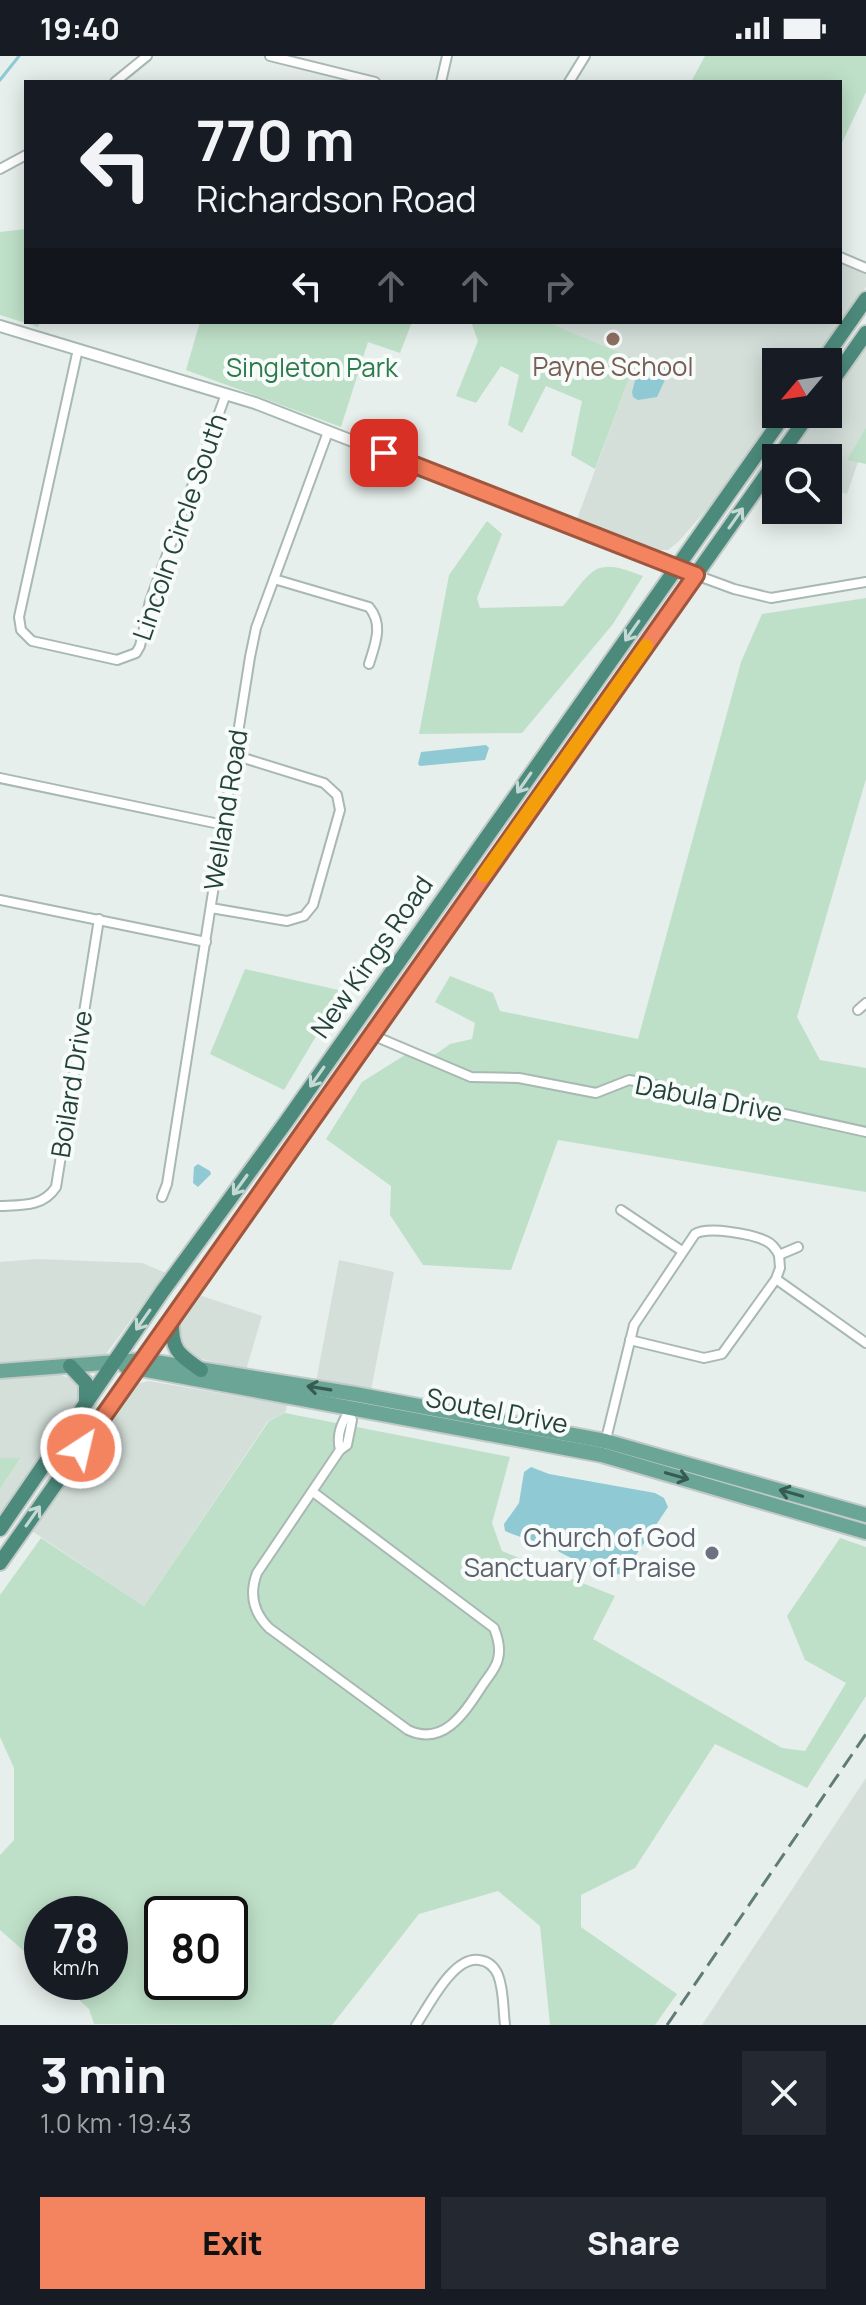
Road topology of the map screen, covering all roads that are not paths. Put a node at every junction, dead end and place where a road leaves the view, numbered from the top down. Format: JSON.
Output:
{"nodes":[{"id":1,"x":147,"y":56,"type":"edge"},
{"id":2,"x":270,"y":56,"type":"edge"},
{"id":3,"x":447,"y":56,"type":"edge"},
{"id":4,"x":585,"y":56,"type":"edge"},
{"id":5,"x":117,"y":80,"type":"edge"},
{"id":6,"x":367,"y":80,"type":"edge"},
{"id":7,"x":441,"y":80,"type":"edge"},
{"id":8,"x":570,"y":80,"type":"edge"},
{"id":9,"x":24,"y":156,"type":"edge"},
{"id":10,"x":0,"y":169,"type":"edge"},
{"id":11,"x":842,"y":258,"type":"edge"},
{"id":12,"x":866,"y":268,"type":"edge"},
{"id":13,"x":866,"y":299,"type":"edge"},
{"id":14,"x":0,"y":326,"type":"edge"},
{"id":15,"x":866,"y":333,"type":"edge"},
{"id":16,"x":832,"y":348,"type":"edge"},
{"id":17,"x":78,"y":349,"type":"junction"},
{"id":18,"x":842,"y":367,"type":"edge"},
{"id":19,"x":226,"y":394,"type":"junction"},
{"id":20,"x":775,"y":428,"type":"edge"},
{"id":21,"x":328,"y":432,"type":"junction"},
{"id":22,"x":762,"y":481,"type":"edge"},
{"id":23,"x":677,"y":567,"type":"junction"},
{"id":24,"x":696,"y":575,"type":"junction"},
{"id":25,"x":274,"y":579,"type":"junction"},
{"id":26,"x":866,"y":582,"type":"edge"},
{"id":27,"x":369,"y":664,"type":"dead end"},
{"id":28,"x":234,"y":755,"type":"junction"},
{"id":29,"x":0,"y":778,"type":"edge"},
{"id":30,"x":224,"y":825,"type":"junction"},
{"id":31,"x":492,"y":829,"type":"junction"},
{"id":32,"x":509,"y":840,"type":"junction"},
{"id":33,"x":0,"y":900,"type":"edge"},
{"id":34,"x":211,"y":908,"type":"junction"},
{"id":35,"x":99,"y":919,"type":"junction"},
{"id":36,"x":206,"y":942,"type":"junction"},
{"id":37,"x":866,"y":1003,"type":"edge"},
{"id":38,"x":858,"y":1010,"type":"dead end"},
{"id":39,"x":372,"y":1035,"type":"junction"},
{"id":40,"x":286,"y":1122,"type":"junction"},
{"id":41,"x":303,"y":1132,"type":"junction"},
{"id":42,"x":866,"y":1132,"type":"edge"},
{"id":43,"x":162,"y":1197,"type":"dead end"},
{"id":44,"x":0,"y":1206,"type":"edge"},
{"id":45,"x":621,"y":1210,"type":"dead end"},
{"id":46,"x":798,"y":1247,"type":"dead end"},
{"id":47,"x":682,"y":1251,"type":"junction"},
{"id":48,"x":779,"y":1255,"type":"junction"},
{"id":49,"x":776,"y":1279,"type":"junction"},
{"id":50,"x":172,"y":1319,"type":"junction"},
{"id":51,"x":630,"y":1340,"type":"junction"},
{"id":52,"x":866,"y":1343,"type":"edge"},
{"id":53,"x":113,"y":1363,"type":"junction"},
{"id":54,"x":140,"y":1365,"type":"junction"},
{"id":55,"x":70,"y":1366,"type":"junction"},
{"id":56,"x":201,"y":1370,"type":"junction"},
{"id":57,"x":0,"y":1371,"type":"edge"},
{"id":58,"x":86,"y":1402,"type":"junction"},
{"id":59,"x":351,"y":1405,"type":"junction"},
{"id":60,"x":604,"y":1448,"type":"junction"},
{"id":61,"x":313,"y":1492,"type":"junction"},
{"id":62,"x":866,"y":1515,"type":"edge"},
{"id":63,"x":0,"y":1529,"type":"edge"},
{"id":64,"x":866,"y":1532,"type":"edge"},
{"id":65,"x":0,"y":1563,"type":"edge"},
{"id":66,"x":416,"y":2025,"type":"edge"},
{"id":67,"x":505,"y":2025,"type":"edge"}],
"edges":[{"from":1,"to":5,"type":"street"},
{"from":2,"to":6,"type":"street"},
{"from":3,"to":7,"type":"street"},
{"from":4,"to":8,"type":"street"},
{"from":9,"to":10,"type":"street"},
{"from":11,"to":12,"type":"street"},
{"from":13,"to":16,"type":"highway"},
{"from":14,"to":17,"type":"street"},
{"from":15,"to":18,"type":"highway"},
{"from":17,"to":19,"type":"street"},
{"from":17,"to":19,"type":"street","name":"Lincoln Circle South"},
{"from":19,"to":21,"type":"street"},
{"from":20,"to":23,"type":"highway","name":"New Kings Road"},
{"from":21,"to":23,"type":"street"},
{"from":21,"to":25,"type":"street","name":"Welland Road"},
{"from":24,"to":22,"type":"highway","name":"New Kings Road","one_way":true},
{"from":23,"to":24,"type":"street"},
{"from":23,"to":31,"type":"highway","name":"New Kings Road","one_way":true},
{"from":24,"to":26,"type":"street"},
{"from":24,"to":32,"type":"highway","name":"New Kings Road"},
{"from":25,"to":27,"type":"street"},
{"from":25,"to":28,"type":"street","name":"Welland Road"},
{"from":28,"to":30,"type":"street","name":"Welland Road"},
{"from":28,"to":34,"type":"street"},
{"from":29,"to":30,"type":"street"},
{"from":30,"to":34,"type":"street","name":"Welland Road"},
{"from":31,"to":32,"type":"street"},
{"from":31,"to":40,"type":"highway","name":"New Kings Road","one_way":true},
{"from":32,"to":39,"type":"highway","name":"New Kings Road"},
{"from":33,"to":35,"type":"street"},
{"from":34,"to":36,"type":"street","name":"Welland Road"},
{"from":35,"to":36,"type":"street"},
{"from":35,"to":44,"type":"street","name":"Boilard Drive"},
{"from":36,"to":43,"type":"street","name":"Welland Road"},
{"from":37,"to":38,"type":"street"},
{"from":39,"to":41,"type":"highway","name":"New Kings Road"},
{"from":39,"to":42,"type":"street","name":"Dabula Drive"},
{"from":40,"to":41,"type":"street"},
{"from":40,"to":53,"type":"highway","name":"New Kings Road","one_way":true},
{"from":41,"to":50,"type":"highway","name":"New Kings Road"},
{"from":45,"to":47,"type":"street"},
{"from":46,"to":48,"type":"street"},
{"from":47,"to":48,"type":"street"},
{"from":47,"to":51,"type":"street"},
{"from":48,"to":49,"type":"street"},
{"from":49,"to":51,"type":"street"},
{"from":49,"to":52,"type":"street"},
{"from":50,"to":54,"type":"highway","name":"New Kings Road"},
{"from":50,"to":56,"type":"highway"},
{"from":51,"to":60,"type":"street"},
{"from":53,"to":54,"type":"main road","name":"Soutel Drive"},
{"from":53,"to":55,"type":"main road","name":"Soutel Drive"},
{"from":53,"to":58,"type":"highway","name":"New Kings Road"},
{"from":54,"to":56,"type":"main road","name":"Soutel Drive"},
{"from":54,"to":59,"type":"main road","name":"Soutel Drive"},
{"from":65,"to":54,"type":"highway","name":"New Kings Road","one_way":true},
{"from":55,"to":57,"type":"main road","name":"Soutel Drive"},
{"from":55,"to":58,"type":"highway"},
{"from":59,"to":56,"type":"main road","name":"Soutel Drive","one_way":true},
{"from":58,"to":63,"type":"highway","name":"New Kings Road"},
{"from":59,"to":60,"type":"main road","name":"Soutel Drive"},
{"from":59,"to":61,"type":"street"},
{"from":62,"to":60,"type":"main road","name":"Soutel Drive","one_way":true},
{"from":60,"to":64,"type":"main road","name":"Soutel Drive","one_way":true},
{"from":61,"to":61,"type":"street"},
{"from":66,"to":67,"type":"street"}]}
